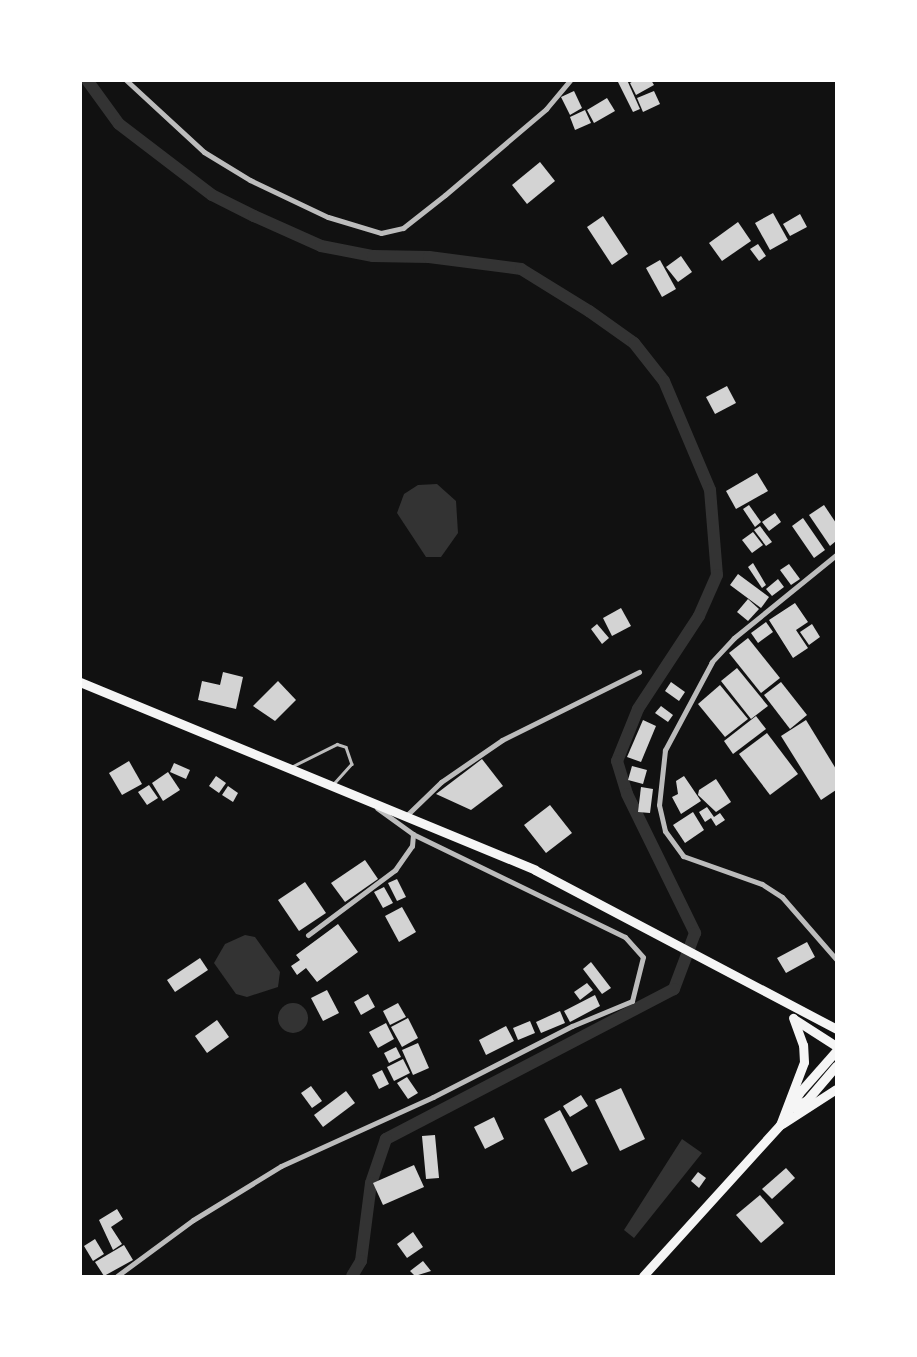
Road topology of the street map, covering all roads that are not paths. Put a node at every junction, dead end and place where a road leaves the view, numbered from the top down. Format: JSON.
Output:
{"nodes":[{"id":1,"x":126,"y":80,"type":"edge"},
{"id":2,"x":570,"y":80,"type":"edge"},
{"id":3,"x":836,"y":555,"type":"edge"},
{"id":4,"x":639,"y":672,"type":"dead end"},
{"id":5,"x":80,"y":682,"type":"edge"},
{"id":6,"x":291,"y":768,"type":"junction"},
{"id":7,"x":333,"y":786,"type":"junction"},
{"id":8,"x":370,"y":802,"type":"junction"},
{"id":9,"x":408,"y":814,"type":"junction"},
{"id":10,"x":413,"y":834,"type":"junction"},
{"id":11,"x":308,"y":935,"type":"dead end"},
{"id":12,"x":836,"y":959,"type":"edge"},
{"id":13,"x":785,"y":1005,"type":"junction"},
{"id":14,"x":793,"y":1018,"type":"junction"},
{"id":15,"x":836,"y":1029,"type":"edge"},
{"id":16,"x":836,"y":1049,"type":"edge"},
{"id":17,"x":836,"y":1066,"type":"edge"},
{"id":18,"x":836,"y":1089,"type":"edge"},
{"id":19,"x":794,"y":1107,"type":"junction"},
{"id":20,"x":780,"y":1125,"type":"junction"},
{"id":21,"x":117,"y":1276,"type":"edge"},
{"id":22,"x":643,"y":1276,"type":"edge"}],
"edges":[{"from":1,"to":2,"type":"street"},
{"from":3,"to":12,"type":"street"},
{"from":4,"to":9,"type":"street"},
{"from":5,"to":6,"type":"main road"},
{"from":6,"to":7,"type":"main road"},
{"from":6,"to":7,"type":"lane"},
{"from":7,"to":8,"type":"main road"},
{"from":8,"to":9,"type":"main road"},
{"from":8,"to":10,"type":"street"},
{"from":9,"to":13,"type":"main road"},
{"from":10,"to":11,"type":"street"},
{"from":10,"to":21,"type":"street"},
{"from":13,"to":14,"type":"main road"},
{"from":13,"to":15,"type":"main road"},
{"from":14,"to":16,"type":"main road"},
{"from":14,"to":20,"type":"main road"},
{"from":16,"to":19,"type":"main road"},
{"from":17,"to":19,"type":"main road"},
{"from":18,"to":20,"type":"main road"},
{"from":19,"to":20,"type":"main road"},
{"from":20,"to":22,"type":"main road"}]}
